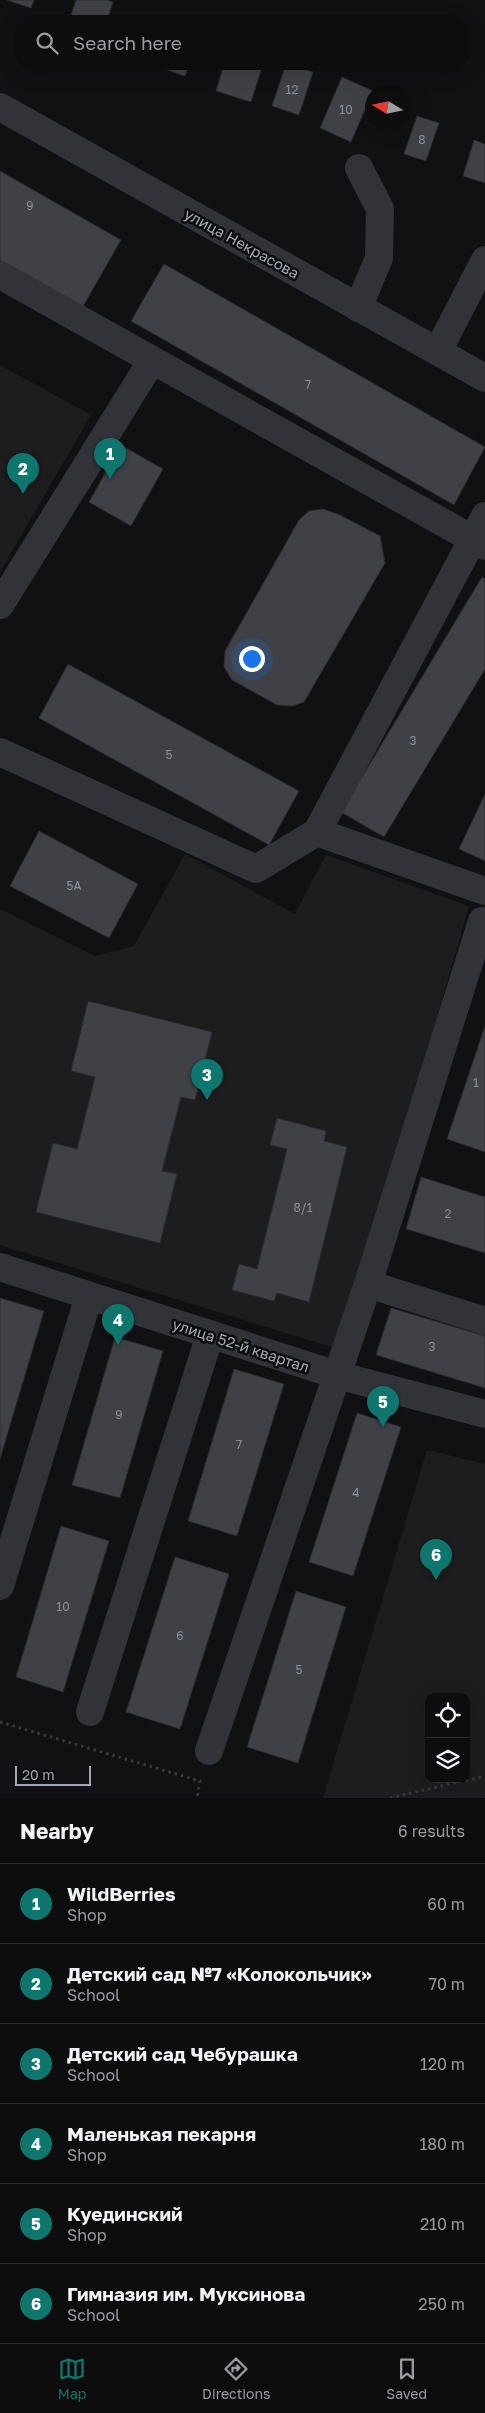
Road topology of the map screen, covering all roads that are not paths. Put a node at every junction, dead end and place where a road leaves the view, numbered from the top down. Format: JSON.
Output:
{"nodes":[{"id":1,"x":0,"y":108,"type":"edge"},
{"id":2,"x":360,"y":168,"type":"dead end"},
{"id":3,"x":485,"y":260,"type":"edge"},
{"id":4,"x":0,"y":275,"type":"edge"},
{"id":5,"x":358,"y":308,"type":"junction"},
{"id":6,"x":438,"y":351,"type":"junction"},
{"id":7,"x":151,"y":362,"type":"junction"},
{"id":8,"x":485,"y":378,"type":"edge"},
{"id":9,"x":481,"y":534,"type":"edge"},
{"id":10,"x":0,"y":605,"type":"edge"},
{"id":11,"x":0,"y":752,"type":"edge"},
{"id":12,"x":317,"y":832,"type":"junction"},
{"id":13,"x":485,"y":891,"type":"edge"},
{"id":14,"x":484,"y":921,"type":"edge"},
{"id":15,"x":0,"y":1268,"type":"edge"},
{"id":16,"x":368,"y":1284,"type":"junction"},
{"id":17,"x":89,"y":1296,"type":"junction"},
{"id":18,"x":485,"y":1321,"type":"edge"},
{"id":19,"x":210,"y":1335,"type":"junction"},
{"id":20,"x":336,"y":1375,"type":"junction"},
{"id":21,"x":485,"y":1414,"type":"edge"},
{"id":22,"x":0,"y":1586,"type":"edge"},
{"id":23,"x":90,"y":1712,"type":"dead end"},
{"id":24,"x":209,"y":1751,"type":"dead end"}],
"edges":[{"from":1,"to":5,"type":"street","name":"улица Некрасова"},
{"from":2,"to":5,"type":"street"},
{"from":3,"to":6,"type":"street"},
{"from":4,"to":7,"type":"street"},
{"from":5,"to":6,"type":"street","name":"улица Некрасова"},
{"from":6,"to":8,"type":"street","name":"улица Некрасова"},
{"from":7,"to":9,"type":"street"},
{"from":7,"to":10,"type":"street"},
{"from":9,"to":12,"type":"street"},
{"from":11,"to":12,"type":"street"},
{"from":12,"to":13,"type":"street"},
{"from":13,"to":14,"type":"street"},
{"from":14,"to":16,"type":"street"},
{"from":15,"to":17,"type":"street","name":"улица 52-й квартал"},
{"from":16,"to":18,"type":"street"},
{"from":16,"to":20,"type":"street"},
{"from":17,"to":19,"type":"street","name":"улица 52-й квартал"},
{"from":17,"to":22,"type":"street"},
{"from":19,"to":20,"type":"street","name":"улица 52-й квартал"},
{"from":19,"to":23,"type":"street"},
{"from":20,"to":21,"type":"street","name":"улица 52-й квартал"},
{"from":20,"to":24,"type":"street"}]}
